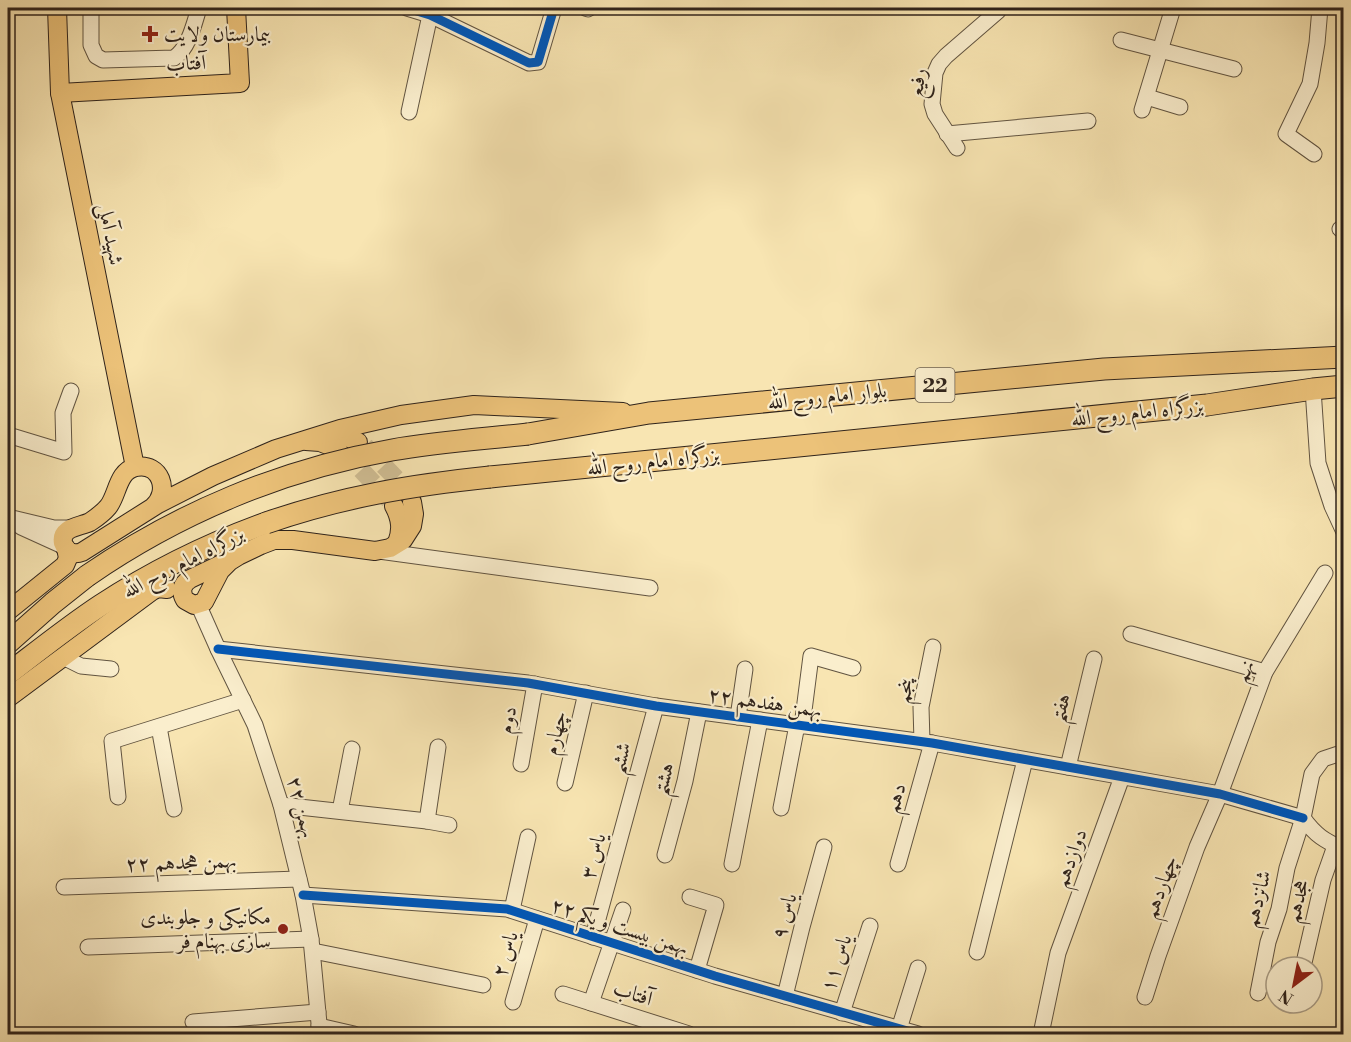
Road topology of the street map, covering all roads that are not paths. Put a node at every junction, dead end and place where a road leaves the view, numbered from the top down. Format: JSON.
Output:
{"nodes":[{"id":1,"x":57,"y":8,"type":"edge"},
{"id":2,"x":91,"y":8,"type":"edge"},
{"id":3,"x":199,"y":8,"type":"edge"},
{"id":4,"x":236,"y":8,"type":"edge"},
{"id":5,"x":407,"y":8,"type":"edge"},
{"id":6,"x":554,"y":8,"type":"edge"},
{"id":7,"x":1000,"y":8,"type":"edge"},
{"id":8,"x":1173,"y":8,"type":"edge"},
{"id":9,"x":1320,"y":8,"type":"edge"},
{"id":10,"x":430,"y":15,"type":"junction"},
{"id":11,"x":1121,"y":40,"type":"dead end"},
{"id":12,"x":1160,"y":50,"type":"junction"},
{"id":13,"x":1234,"y":69,"type":"dead end"},
{"id":14,"x":60,"y":93,"type":"junction"},
{"id":15,"x":1180,"y":107,"type":"dead end"},
{"id":16,"x":409,"y":112,"type":"dead end"},
{"id":17,"x":1088,"y":121,"type":"dead end"},
{"id":18,"x":947,"y":134,"type":"junction"},
{"id":19,"x":957,"y":148,"type":"dead end"},
{"id":20,"x":1314,"y":154,"type":"dead end"},
{"id":21,"x":1344,"y":357,"type":"edge"},
{"id":22,"x":1344,"y":386,"type":"edge"},
{"id":23,"x":1312,"y":389,"type":"junction"},
{"id":24,"x":71,"y":391,"type":"dead end"},
{"id":25,"x":649,"y":414,"type":"junction"},
{"id":26,"x":321,"y":434,"type":"junction"},
{"id":27,"x":8,"y":435,"type":"edge"},
{"id":28,"x":298,"y":441,"type":"junction"},
{"id":29,"x":358,"y":442,"type":"tunnel mouth"},
{"id":30,"x":338,"y":448,"type":"tunnel mouth"},
{"id":31,"x":144,"y":469,"type":"junction"},
{"id":32,"x":208,"y":478,"type":"junction"},
{"id":33,"x":412,"y":502,"type":"tunnel mouth"},
{"id":34,"x":394,"y":506,"type":"tunnel mouth"},
{"id":35,"x":153,"y":507,"type":"junction"},
{"id":36,"x":8,"y":519,"type":"edge"},
{"id":37,"x":73,"y":528,"type":"junction"},
{"id":38,"x":1344,"y":532,"type":"edge"},
{"id":39,"x":396,"y":545,"type":"junction"},
{"id":40,"x":373,"y":550,"type":"junction"},
{"id":41,"x":65,"y":553,"type":"junction"},
{"id":42,"x":238,"y":556,"type":"junction"},
{"id":43,"x":1325,"y":573,"type":"dead end"},
{"id":44,"x":650,"y":588,"type":"dead end"},
{"id":45,"x":167,"y":589,"type":"junction"},
{"id":46,"x":123,"y":591,"type":"junction"},
{"id":47,"x":191,"y":602,"type":"junction"},
{"id":48,"x":8,"y":611,"type":"edge"},
{"id":49,"x":1131,"y":634,"type":"dead end"},
{"id":50,"x":8,"y":643,"type":"edge"},
{"id":51,"x":933,"y":647,"type":"dead end"},
{"id":52,"x":218,"y":649,"type":"junction"},
{"id":53,"x":63,"y":657,"type":"junction"},
{"id":54,"x":1094,"y":659,"type":"dead end"},
{"id":55,"x":853,"y":668,"type":"dead end"},
{"id":56,"x":111,"y":669,"type":"dead end"},
{"id":57,"x":745,"y":669,"type":"dead end"},
{"id":58,"x":1265,"y":672,"type":"junction"},
{"id":59,"x":8,"y":674,"type":"edge"},
{"id":60,"x":535,"y":684,"type":"junction"},
{"id":61,"x":586,"y":693,"type":"junction"},
{"id":62,"x":8,"y":698,"type":"edge"},
{"id":63,"x":243,"y":700,"type":"junction"},
{"id":64,"x":656,"y":706,"type":"junction"},
{"id":65,"x":699,"y":712,"type":"junction"},
{"id":66,"x":738,"y":717,"type":"junction"},
{"id":67,"x":760,"y":720,"type":"junction"},
{"id":68,"x":800,"y":725,"type":"junction"},
{"id":69,"x":159,"y":727,"type":"junction"},
{"id":70,"x":927,"y":743,"type":"junction"},
{"id":71,"x":438,"y":747,"type":"dead end"},
{"id":72,"x":352,"y":749,"type":"dead end"},
{"id":73,"x":1344,"y":752,"type":"edge"},
{"id":74,"x":1025,"y":760,"type":"junction"},
{"id":75,"x":520,"y":764,"type":"dead end"},
{"id":76,"x":1068,"y":767,"type":"junction"},
{"id":77,"x":1122,"y":777,"type":"junction"},
{"id":78,"x":565,"y":783,"type":"dead end"},
{"id":79,"x":1220,"y":794,"type":"junction"},
{"id":80,"x":118,"y":797,"type":"dead end"},
{"id":81,"x":281,"y":805,"type":"junction"},
{"id":82,"x":781,"y":808,"type":"dead end"},
{"id":83,"x":174,"y":809,"type":"dead end"},
{"id":84,"x":340,"y":812,"type":"junction"},
{"id":85,"x":1303,"y":818,"type":"junction"},
{"id":86,"x":427,"y":821,"type":"junction"},
{"id":87,"x":625,"y":821,"type":"joint"},
{"id":88,"x":449,"y":825,"type":"dead end"},
{"id":89,"x":528,"y":837,"type":"dead end"},
{"id":90,"x":824,"y":847,"type":"dead end"},
{"id":91,"x":1339,"y":848,"type":"edge"},
{"id":92,"x":665,"y":855,"type":"dead end"},
{"id":93,"x":732,"y":864,"type":"dead end"},
{"id":94,"x":898,"y":864,"type":"dead end"},
{"id":95,"x":299,"y":879,"type":"junction"},
{"id":96,"x":63,"y":887,"type":"dead end"},
{"id":97,"x":303,"y":895,"type":"junction"},
{"id":98,"x":690,"y":897,"type":"dead end"},
{"id":99,"x":512,"y":910,"type":"junction"},
{"id":100,"x":623,"y":910,"type":"dead end"},
{"id":101,"x":537,"y":919,"type":"junction"},
{"id":102,"x":870,"y":926,"type":"dead end"},
{"id":103,"x":593,"y":937,"type":"junction"},
{"id":104,"x":612,"y":943,"type":"junction"},
{"id":105,"x":312,"y":945,"type":"junction"},
{"id":106,"x":88,"y":947,"type":"dead end"},
{"id":107,"x":977,"y":952,"type":"dead end"},
{"id":108,"x":1306,"y":955,"type":"edge"},
{"id":109,"x":918,"y":968,"type":"dead end"},
{"id":110,"x":697,"y":970,"type":"junction"},
{"id":111,"x":483,"y":985,"type":"dead end"},
{"id":112,"x":1258,"y":993,"type":"dead end"},
{"id":113,"x":563,"y":994,"type":"dead end"},
{"id":114,"x":785,"y":996,"type":"junction"},
{"id":115,"x":1145,"y":997,"type":"dead end"},
{"id":116,"x":513,"y":1002,"type":"dead end"},
{"id":117,"x":591,"y":1003,"type":"junction"},
{"id":118,"x":842,"y":1013,"type":"junction"},
{"id":119,"x":193,"y":1022,"type":"dead end"},
{"id":120,"x":319,"y":1024,"type":"edge"},
{"id":121,"x":865,"y":1027,"type":"edge"},
{"id":122,"x":899,"y":1029,"type":"junction"},
{"id":123,"x":354,"y":1035,"type":"edge"},
{"id":124,"x":689,"y":1035,"type":"edge"},
{"id":125,"x":918,"y":1035,"type":"edge"},
{"id":126,"x":1041,"y":1035,"type":"edge"}],
"edges":[{"from":1,"to":14,"type":"main road","name":"شهید آملی"},
{"from":2,"to":3,"type":"street"},
{"from":4,"to":14,"type":"main road","name":"آفتاب"},
{"from":5,"to":10,"type":"street"},
{"from":6,"to":10,"type":"street"},
{"from":7,"to":18,"type":"street","name":"رفیع"},
{"from":8,"to":12,"type":"street"},
{"from":9,"to":20,"type":"street"},
{"from":10,"to":16,"type":"street"},
{"from":11,"to":12,"type":"street"},
{"from":12,"to":13,"type":"street"},
{"from":12,"to":15,"type":"street"},
{"from":14,"to":31,"type":"main road","name":"شهید آملی"},
{"from":17,"to":18,"type":"street"},
{"from":18,"to":19,"type":"street","name":"رفیع"},
{"from":21,"to":25,"type":"highway","name":"بلوار امام روح الله","number":"22"},
{"from":22,"to":23,"type":"highway","name":"بزرگراه امام روح الله"},
{"from":23,"to":38,"type":"street"},
{"from":23,"to":46,"type":"highway","name":"بزرگراه امام روح الله","bridge":true},
{"from":24,"to":27,"type":"street"},
{"from":25,"to":26,"type":"main road"},
{"from":25,"to":50,"type":"highway","name":"بلوار امام روح الله","number":"22","bridge":true},
{"from":26,"to":28,"type":"main road"},
{"from":26,"to":29,"type":"main road"},
{"from":28,"to":30,"type":"main road"},
{"from":28,"to":32,"type":"main road"},
{"from":31,"to":32,"type":"main road"},
{"from":31,"to":35,"type":"main road","name":"شهید آملی"},
{"from":31,"to":37,"type":"main road"},
{"from":32,"to":35,"type":"main road"},
{"from":33,"to":39,"type":"main road"},
{"from":34,"to":39,"type":"main road"},
{"from":35,"to":41,"type":"main road"},
{"from":36,"to":37,"type":"street"},
{"from":36,"to":41,"type":"street"},
{"from":37,"to":41,"type":"main road"},
{"from":39,"to":40,"type":"main road"},
{"from":40,"to":42,"type":"main road"},
{"from":40,"to":44,"type":"street"},
{"from":41,"to":48,"type":"main road"},
{"from":42,"to":47,"type":"main road"},
{"from":42,"to":47,"type":"main road"},
{"from":43,"to":58,"type":"street","name":"نهم"},
{"from":45,"to":46,"type":"main road"},
{"from":45,"to":47,"type":"main road"},
{"from":45,"to":53,"type":"main road"},
{"from":46,"to":59,"type":"highway","name":"بزرگراه امام روح الله"},
{"from":47,"to":52,"type":"street","name":"۲۲ بهمن"},
{"from":49,"to":58,"type":"street"},
{"from":51,"to":70,"type":"street","name":"پنجم"},
{"from":52,"to":60,"type":"street","name":"۲۲ بهمن هفدهم"},
{"from":52,"to":63,"type":"street","name":"۲۲ بهمن"},
{"from":53,"to":56,"type":"street"},
{"from":53,"to":62,"type":"main road"},
{"from":54,"to":76,"type":"street","name":"هفتم"},
{"from":55,"to":68,"type":"street"},
{"from":57,"to":66,"type":"street"},
{"from":58,"to":79,"type":"street","name":"نهم"},
{"from":60,"to":61,"type":"street","name":"۲۲ بهمن هفدهم"},
{"from":60,"to":75,"type":"street","name":"دوم"},
{"from":61,"to":64,"type":"street","name":"۲۲ بهمن هفدهم"},
{"from":61,"to":78,"type":"street","name":"چهارم"},
{"from":63,"to":69,"type":"street"},
{"from":63,"to":81,"type":"street","name":"۲۲ بهمن"},
{"from":64,"to":65,"type":"street","name":"۲۲ بهمن هفدهم"},
{"from":64,"to":87,"type":"street","name":"ششم"},
{"from":65,"to":66,"type":"street","name":"۲۲ بهمن هفدهم"},
{"from":65,"to":92,"type":"street","name":"هشتم"},
{"from":66,"to":67,"type":"street","name":"۲۲ بهمن هفدهم"},
{"from":67,"to":68,"type":"street","name":"۲۲ بهمن هفدهم"},
{"from":67,"to":93,"type":"street"},
{"from":68,"to":70,"type":"street","name":"۲۲ بهمن هفدهم"},
{"from":68,"to":82,"type":"street"},
{"from":69,"to":80,"type":"street"},
{"from":69,"to":83,"type":"street"},
{"from":70,"to":74,"type":"street","name":"۲۲ بهمن هفدهم"},
{"from":70,"to":94,"type":"street","name":"دهم"},
{"from":71,"to":86,"type":"street"},
{"from":72,"to":84,"type":"street"},
{"from":73,"to":85,"type":"street","name":"شانزدهم"},
{"from":74,"to":76,"type":"street","name":"۲۲ بهمن هفدهم"},
{"from":74,"to":107,"type":"street"},
{"from":76,"to":77,"type":"street","name":"۲۲ بهمن هفدهم"},
{"from":77,"to":79,"type":"street","name":"۲۲ بهمن هفدهم"},
{"from":77,"to":126,"type":"street","name":"دوازدهم"},
{"from":79,"to":85,"type":"street","name":"۲۲ بهمن هفدهم"},
{"from":79,"to":115,"type":"street","name":"چهاردهم"},
{"from":81,"to":84,"type":"street"},
{"from":81,"to":95,"type":"street","name":"۲۲ بهمن"},
{"from":84,"to":86,"type":"street"},
{"from":85,"to":91,"type":"street"},
{"from":85,"to":112,"type":"street","name":"شانزدهم"},
{"from":86,"to":88,"type":"street"},
{"from":87,"to":103,"type":"street","name":"یاس ۳"},
{"from":89,"to":99,"type":"street"},
{"from":90,"to":114,"type":"street","name":"یاس ۹"},
{"from":91,"to":108,"type":"street","name":"هجدهم"},
{"from":95,"to":96,"type":"street","name":"۲۲ بهمن هجدهم"},
{"from":95,"to":97,"type":"street","name":"۲۲ بهمن"},
{"from":97,"to":99,"type":"street","name":"۲۲ بهمن بیست و یکم"},
{"from":97,"to":105,"type":"street","name":"۲۲ بهمن"},
{"from":98,"to":110,"type":"street"},
{"from":99,"to":101,"type":"street","name":"۲۲ بهمن بیست و یکم"},
{"from":100,"to":104,"type":"street"},
{"from":101,"to":103,"type":"street","name":"۲۲ بهمن بیست و یکم"},
{"from":101,"to":116,"type":"street","name":"یاس ۲"},
{"from":102,"to":118,"type":"street","name":"یاس ۱۱"},
{"from":103,"to":104,"type":"street","name":"۲۲ بهمن بیست و یکم"},
{"from":104,"to":110,"type":"street","name":"۲۲ بهمن بیست و یکم"},
{"from":104,"to":117,"type":"street"},
{"from":105,"to":106,"type":"street"},
{"from":105,"to":111,"type":"street"},
{"from":105,"to":120,"type":"street","name":"۲۲ بهمن"},
{"from":109,"to":122,"type":"street"},
{"from":110,"to":114,"type":"street","name":"۲۲ بهمن بیست و یکم"},
{"from":113,"to":117,"type":"street","name":"آفتاب"},
{"from":114,"to":118,"type":"street","name":"۲۲ بهمن بیست و یکم"},
{"from":117,"to":124,"type":"street","name":"آفتاب"},
{"from":118,"to":121,"type":"street","name":"۲۲ بهمن بیست و یکم"},
{"from":119,"to":120,"type":"street"},
{"from":120,"to":123,"type":"street"},
{"from":121,"to":122,"type":"street","name":"۲۲ بهمن بیست و یکم"},
{"from":122,"to":125,"type":"street","name":"۲۲ بهمن بیست و یکم"}]}
